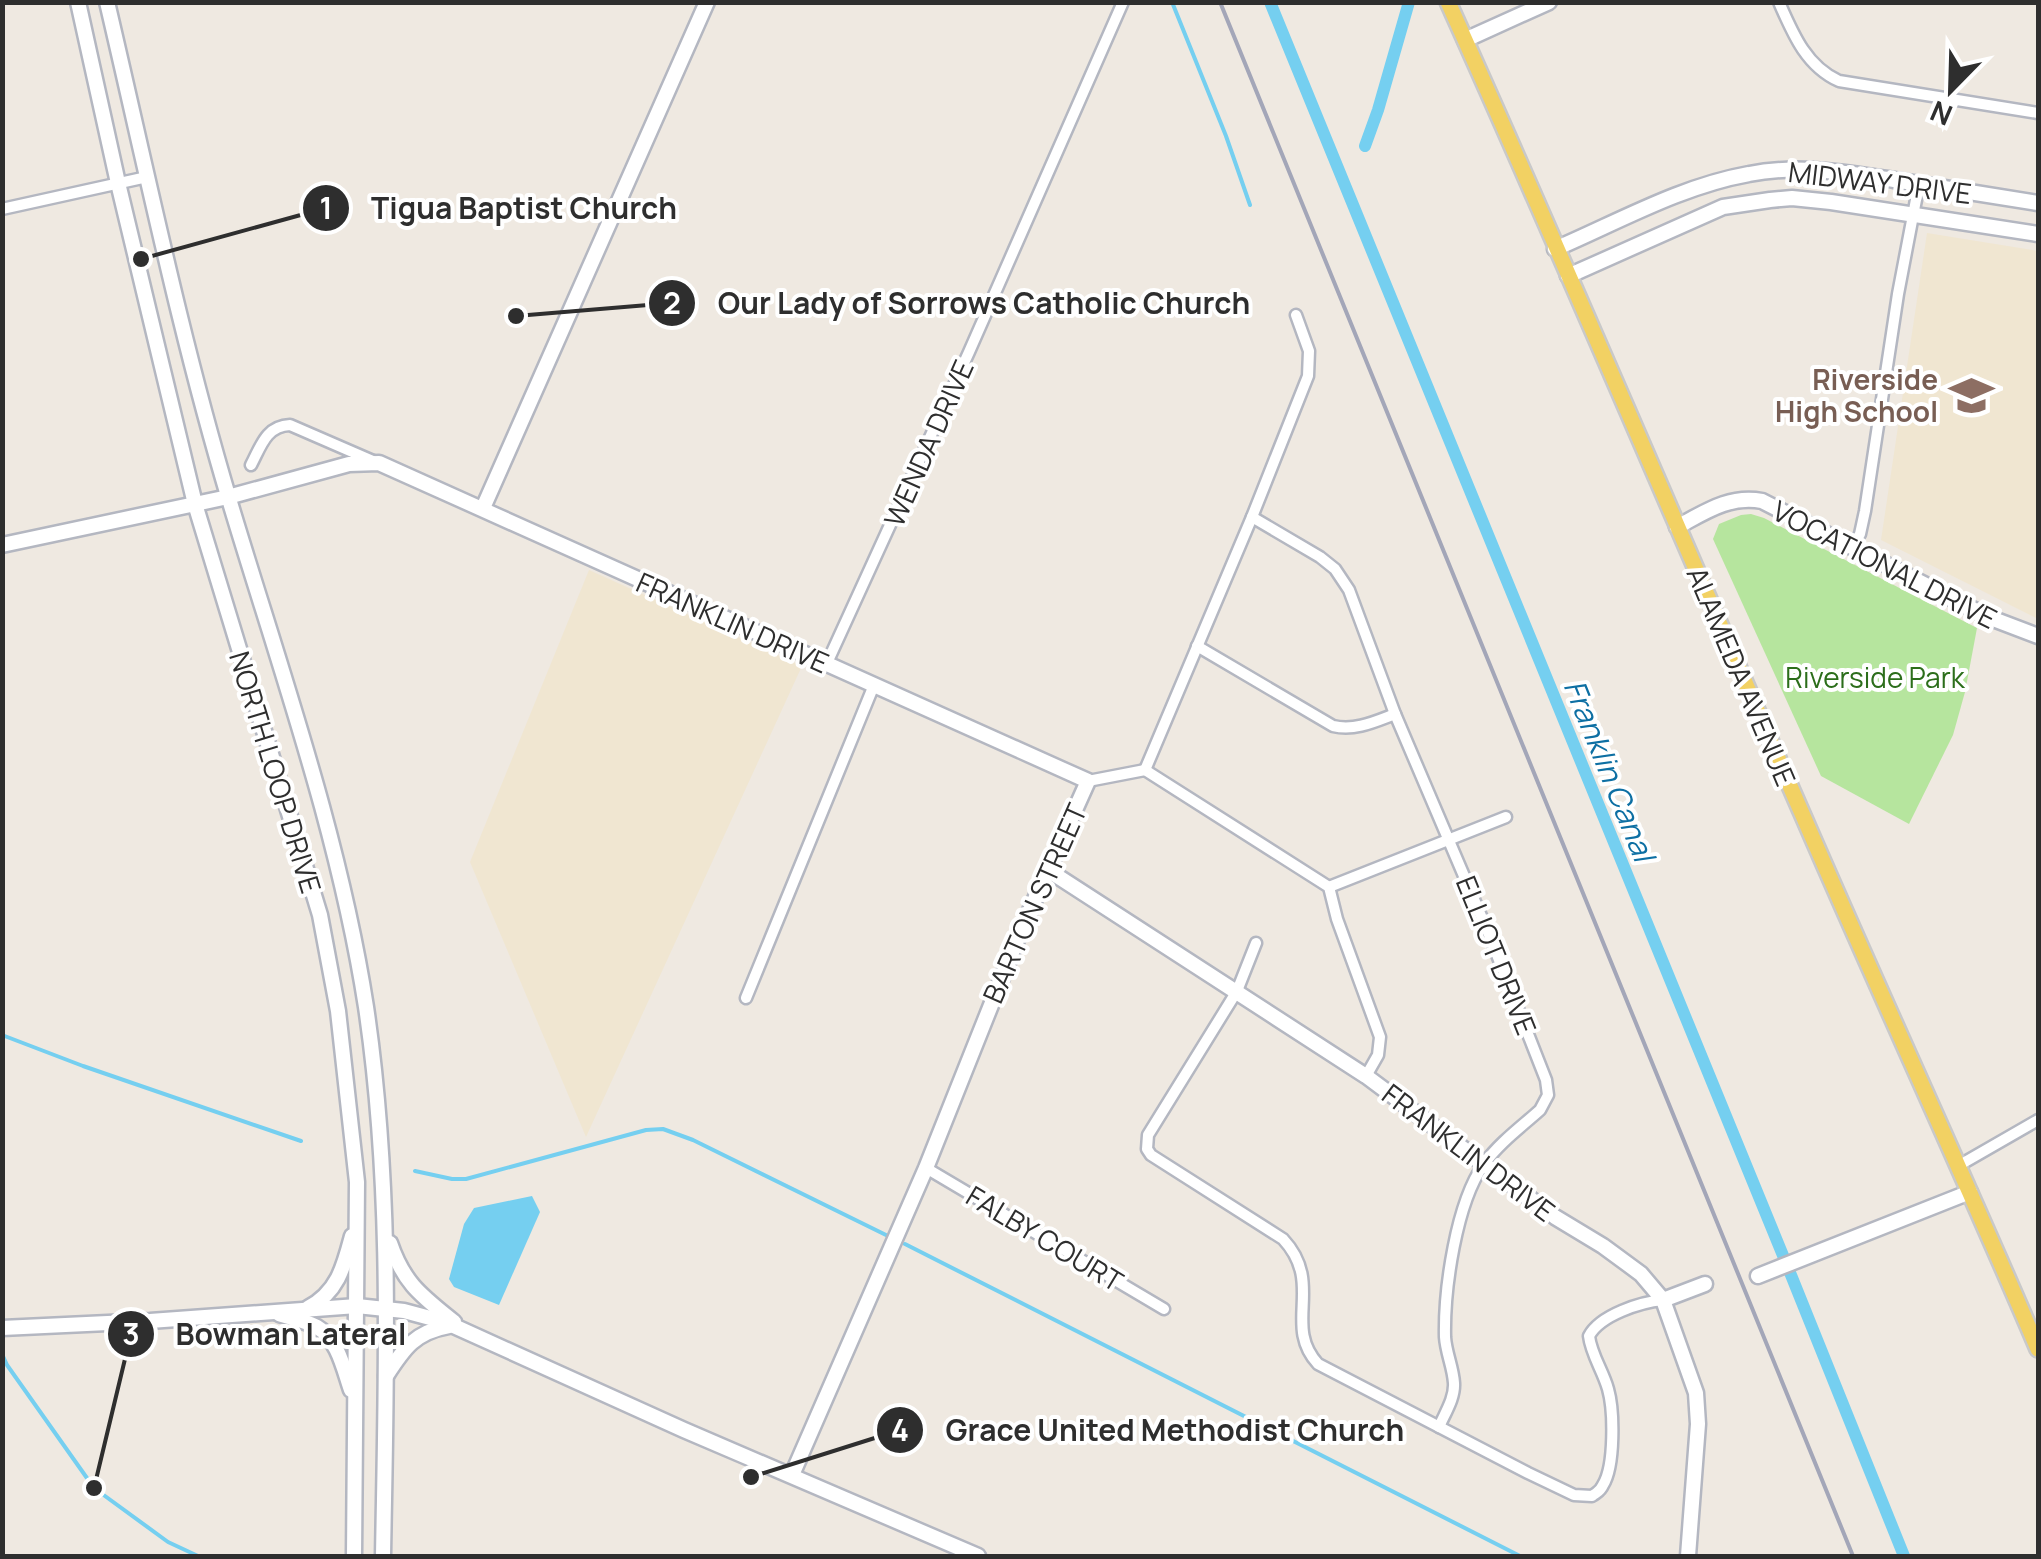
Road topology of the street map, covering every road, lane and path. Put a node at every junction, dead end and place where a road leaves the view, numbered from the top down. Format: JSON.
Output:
{"nodes":[{"id":1,"x":78,"y":2,"type":"edge"},
{"id":2,"x":107,"y":2,"type":"edge"},
{"id":3,"x":707,"y":2,"type":"edge"},
{"id":4,"x":1123,"y":2,"type":"edge"},
{"id":5,"x":1448,"y":2,"type":"edge"},
{"id":6,"x":1549,"y":2,"type":"edge"},
{"id":7,"x":1779,"y":2,"type":"edge"},
{"id":8,"x":1465,"y":40,"type":"junction"},
{"id":9,"x":2038,"y":114,"type":"edge"},
{"id":10,"x":147,"y":178,"type":"junction"},
{"id":11,"x":118,"y":183,"type":"junction"},
{"id":12,"x":1919,"y":184,"type":"junction"},
{"id":13,"x":2038,"y":203,"type":"edge"},
{"id":14,"x":2,"y":209,"type":"edge"},
{"id":15,"x":1914,"y":215,"type":"junction"},
{"id":16,"x":2038,"y":234,"type":"edge"},
{"id":17,"x":1555,"y":249,"type":"junction"},
{"id":18,"x":1568,"y":276,"type":"junction"},
{"id":19,"x":1296,"y":315,"type":"dead end"},
{"id":20,"x":379,"y":463,"type":"junction"},
{"id":21,"x":251,"y":465,"type":"dead end"},
{"id":22,"x":228,"y":497,"type":"junction"},
{"id":23,"x":195,"y":504,"type":"junction"},
{"id":24,"x":483,"y":508,"type":"junction"},
{"id":25,"x":1252,"y":517,"type":"junction"},
{"id":26,"x":1677,"y":526,"type":"junction"},
{"id":27,"x":2,"y":545,"type":"edge"},
{"id":28,"x":1853,"y":546,"type":"junction"},
{"id":29,"x":2038,"y":636,"type":"edge"},
{"id":30,"x":1198,"y":646,"type":"junction"},
{"id":31,"x":827,"y":664,"type":"junction"},
{"id":32,"x":874,"y":685,"type":"junction"},
{"id":33,"x":1395,"y":714,"type":"junction"},
{"id":34,"x":1145,"y":770,"type":"junction"},
{"id":35,"x":1088,"y":781,"type":"junction"},
{"id":36,"x":1506,"y":817,"type":"dead end"},
{"id":37,"x":1450,"y":840,"type":"junction"},
{"id":38,"x":1048,"y":870,"type":"junction"},
{"id":39,"x":1329,"y":887,"type":"junction"},
{"id":40,"x":1256,"y":944,"type":"dead end"},
{"id":41,"x":1238,"y":991,"type":"junction"},
{"id":42,"x":746,"y":998,"type":"dead end"},
{"id":43,"x":366,"y":1008,"type":"junction"},
{"id":44,"x":338,"y":1010,"type":"junction"},
{"id":45,"x":1366,"y":1076,"type":"junction"},
{"id":46,"x":2038,"y":1120,"type":"edge"},
{"id":47,"x":1484,"y":1164,"type":"junction"},
{"id":48,"x":1958,"y":1166,"type":"junction"},
{"id":49,"x":926,"y":1168,"type":"junction"},
{"id":50,"x":1970,"y":1192,"type":"junction"},
{"id":51,"x":357,"y":1216,"type":"junction"},
{"id":52,"x":385,"y":1229,"type":"junction"},
{"id":53,"x":1758,"y":1276,"type":"dead end"},
{"id":54,"x":1705,"y":1284,"type":"dead end"},
{"id":55,"x":1663,"y":1300,"type":"junction"},
{"id":56,"x":357,"y":1306,"type":"junction"},
{"id":57,"x":387,"y":1308,"type":"junction"},
{"id":58,"x":302,"y":1310,"type":"junction"},
{"id":59,"x":1164,"y":1310,"type":"dead end"},
{"id":60,"x":274,"y":1312,"type":"junction"},
{"id":61,"x":6,"y":1328,"type":"edge"},
{"id":62,"x":458,"y":1329,"type":"junction"},
{"id":63,"x":2038,"y":1349,"type":"edge"},
{"id":64,"x":386,"y":1376,"type":"junction"},
{"id":65,"x":355,"y":1402,"type":"junction"},
{"id":66,"x":1439,"y":1427,"type":"junction"},
{"id":67,"x":792,"y":1476,"type":"junction"},
{"id":68,"x":354,"y":1556,"type":"edge"},
{"id":69,"x":383,"y":1556,"type":"edge"},
{"id":70,"x":978,"y":1556,"type":"edge"},
{"id":71,"x":1688,"y":1556,"type":"edge"}],
"edges":[{"from":1,"to":11,"type":"main road","name":"NORTH LOOP DRIVE"},
{"from":2,"to":10,"type":"main road","name":"NORTH LOOP DRIVE"},
{"from":3,"to":24,"type":"main road"},
{"from":4,"to":31,"type":"street","name":"WENDA DRIVE"},
{"from":5,"to":8,"type":"main road","name":"ALAMEDA AVENUE"},
{"from":6,"to":8,"type":"main road"},
{"from":7,"to":9,"type":"street"},
{"from":8,"to":17,"type":"main road","name":"ALAMEDA AVENUE"},
{"from":10,"to":11,"type":"street"},
{"from":10,"to":22,"type":"main road","name":"NORTH LOOP DRIVE"},
{"from":11,"to":14,"type":"street"},
{"from":11,"to":23,"type":"main road","name":"NORTH LOOP DRIVE"},
{"from":12,"to":13,"type":"main road","name":"MIDWAY DRIVE"},
{"from":12,"to":15,"type":"street"},
{"from":12,"to":17,"type":"main road","name":"MIDWAY DRIVE"},
{"from":15,"to":16,"type":"main road","name":"MIDWAY DRIVE"},
{"from":15,"to":18,"type":"main road","name":"MIDWAY DRIVE"},
{"from":15,"to":28,"type":"street"},
{"from":17,"to":18,"type":"main road","name":"ALAMEDA AVENUE"},
{"from":18,"to":26,"type":"main road","name":"ALAMEDA AVENUE"},
{"from":19,"to":25,"type":"street"},
{"from":20,"to":21,"type":"street","name":"FRANKLIN DRIVE"},
{"from":20,"to":22,"type":"main road"},
{"from":20,"to":24,"type":"main road","name":"FRANKLIN DRIVE"},
{"from":22,"to":23,"type":"main road"},
{"from":22,"to":43,"type":"main road","name":"NORTH LOOP DRIVE"},
{"from":23,"to":27,"type":"main road"},
{"from":23,"to":44,"type":"main road","name":"NORTH LOOP DRIVE"},
{"from":24,"to":31,"type":"main road","name":"FRANKLIN DRIVE"},
{"from":25,"to":30,"type":"street"},
{"from":25,"to":33,"type":"street","name":"ELLIOT DRIVE"},
{"from":26,"to":28,"type":"main road","name":"VOCATIONAL DRIVE"},
{"from":26,"to":48,"type":"main road","name":"ALAMEDA AVENUE"},
{"from":28,"to":29,"type":"main road","name":"VOCATIONAL DRIVE"},
{"from":30,"to":33,"type":"street"},
{"from":30,"to":34,"type":"street"},
{"from":31,"to":32,"type":"main road","name":"FRANKLIN DRIVE"},
{"from":32,"to":35,"type":"main road","name":"FRANKLIN DRIVE"},
{"from":32,"to":42,"type":"street"},
{"from":33,"to":37,"type":"street","name":"ELLIOT DRIVE"},
{"from":34,"to":35,"type":"street","name":"BARTON STREET"},
{"from":34,"to":39,"type":"street"},
{"from":35,"to":38,"type":"main road","name":"BARTON STREET"},
{"from":36,"to":37,"type":"street"},
{"from":37,"to":39,"type":"street"},
{"from":37,"to":47,"type":"street","name":"ELLIOT DRIVE"},
{"from":38,"to":41,"type":"main road","name":"FRANKLIN DRIVE"},
{"from":38,"to":49,"type":"main road","name":"BARTON STREET"},
{"from":39,"to":45,"type":"street"},
{"from":40,"to":41,"type":"street"},
{"from":41,"to":45,"type":"main road","name":"FRANKLIN DRIVE"},
{"from":41,"to":66,"type":"street"},
{"from":43,"to":44,"type":"main road"},
{"from":43,"to":52,"type":"main road","name":"NORTH LOOP DRIVE"},
{"from":44,"to":51,"type":"main road","name":"NORTH LOOP DRIVE"},
{"from":45,"to":47,"type":"main road","name":"FRANKLIN DRIVE"},
{"from":46,"to":48,"type":"street"},
{"from":47,"to":55,"type":"main road","name":"FRANKLIN DRIVE"},
{"from":47,"to":66,"type":"street","name":"ELLIOT DRIVE"},
{"from":48,"to":50,"type":"main road","name":"ALAMEDA AVENUE"},
{"from":49,"to":59,"type":"street","name":"FALBY COURT"},
{"from":49,"to":67,"type":"main road","name":"BARTON STREET"},
{"from":50,"to":53,"type":"main road"},
{"from":50,"to":63,"type":"main road","name":"ALAMEDA AVENUE"},
{"from":51,"to":56,"type":"main road","name":"NORTH LOOP DRIVE"},
{"from":51,"to":58,"type":"main road"},
{"from":52,"to":57,"type":"main road","name":"NORTH LOOP DRIVE"},
{"from":52,"to":62,"type":"main road"},
{"from":54,"to":55,"type":"main road"},
{"from":55,"to":66,"type":"street"},
{"from":55,"to":71,"type":"main road","name":"FRANKLIN DRIVE"},
{"from":56,"to":57,"type":"main road"},
{"from":56,"to":58,"type":"main road"},
{"from":56,"to":65,"type":"main road","name":"NORTH LOOP DRIVE"},
{"from":57,"to":62,"type":"main road"},
{"from":57,"to":64,"type":"main road","name":"NORTH LOOP DRIVE"},
{"from":58,"to":60,"type":"main road"},
{"from":60,"to":61,"type":"main road"},
{"from":60,"to":65,"type":"main road"},
{"from":62,"to":64,"type":"main road"},
{"from":62,"to":67,"type":"main road"},
{"from":64,"to":69,"type":"main road","name":"NORTH LOOP DRIVE"},
{"from":65,"to":68,"type":"main road","name":"NORTH LOOP DRIVE"},
{"from":67,"to":70,"type":"main road"}]}
